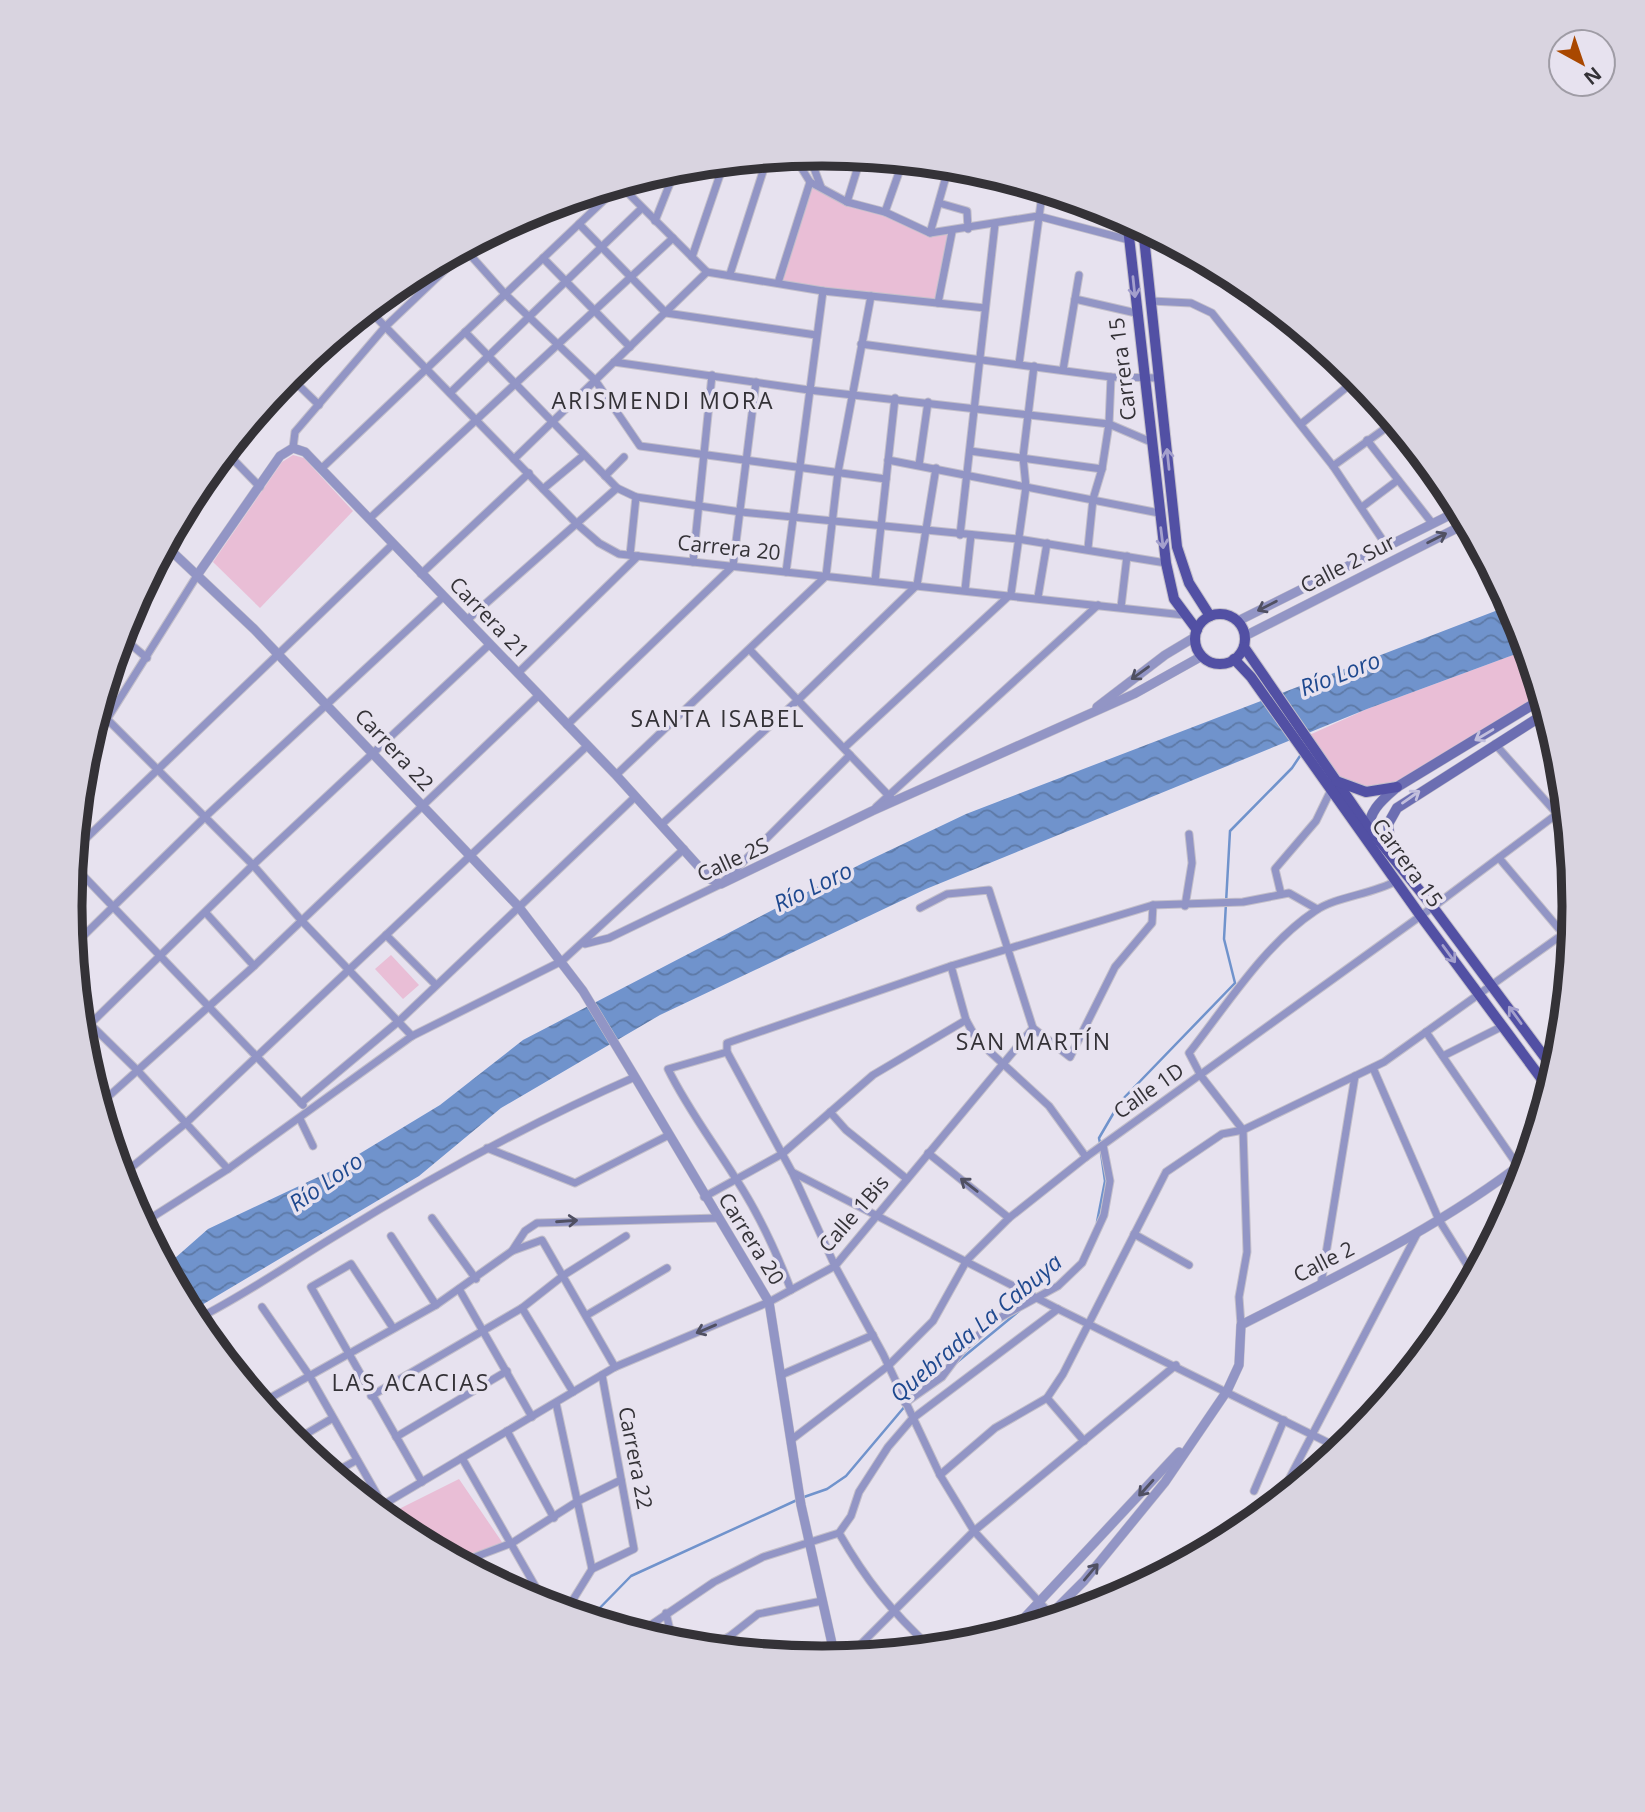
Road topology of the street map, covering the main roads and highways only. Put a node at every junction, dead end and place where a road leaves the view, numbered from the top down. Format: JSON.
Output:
{"nodes":[{"id":1,"x":1128,"y":232,"type":"edge"},
{"id":2,"x":1144,"y":239,"type":"edge"},
{"id":3,"x":1210,"y":616,"type":"junction"},
{"id":4,"x":1196,"y":634,"type":"junction"},
{"id":5,"x":1244,"y":641,"type":"junction"},
{"id":6,"x":1234,"y":659,"type":"junction"},
{"id":7,"x":1256,"y":675,"type":"junction"},
{"id":8,"x":1535,"y":704,"type":"edge"},
{"id":9,"x":1539,"y":717,"type":"edge"},
{"id":10,"x":1330,"y":781,"type":"junction"},
{"id":11,"x":1397,"y":788,"type":"junction"},
{"id":12,"x":1368,"y":827,"type":"junction"},
{"id":13,"x":1370,"y":844,"type":"junction"},
{"id":14,"x":1392,"y":855,"type":"junction"},
{"id":15,"x":1547,"y":1059,"type":"edge"},
{"id":16,"x":1542,"y":1080,"type":"edge"}],
"edges":[{"from":1,"to":4,"type":"main road","name":"Carrera 15","one_way":true},
{"from":3,"to":2,"type":"main road","name":"Carrera 15","one_way":true},
{"from":3,"to":4,"type":"main road"},
{"from":3,"to":5,"type":"main road"},
{"from":4,"to":6,"type":"main road"},
{"from":5,"to":6,"type":"main road"},
{"from":5,"to":7,"type":"main road","name":"Carrera 15"},
{"from":6,"to":7,"type":"main road","name":"Carrera 15"},
{"from":7,"to":10,"type":"main road","name":"Carrera 15"},
{"from":8,"to":11,"type":"main road","one_way":true},
{"from":14,"to":9,"type":"main road","one_way":true},
{"from":10,"to":11,"type":"main road"},
{"from":10,"to":12,"type":"main road","name":"Carrera 15"},
{"from":10,"to":13,"type":"main road","name":"Carrera 15"},
{"from":11,"to":12,"type":"main road"},
{"from":12,"to":13,"type":"main road"},
{"from":12,"to":14,"type":"main road","name":"Carrera 15"},
{"from":13,"to":16,"type":"main road","name":"Carrera 15","one_way":true},
{"from":15,"to":14,"type":"main road","name":"Carrera 15","one_way":true}]}
